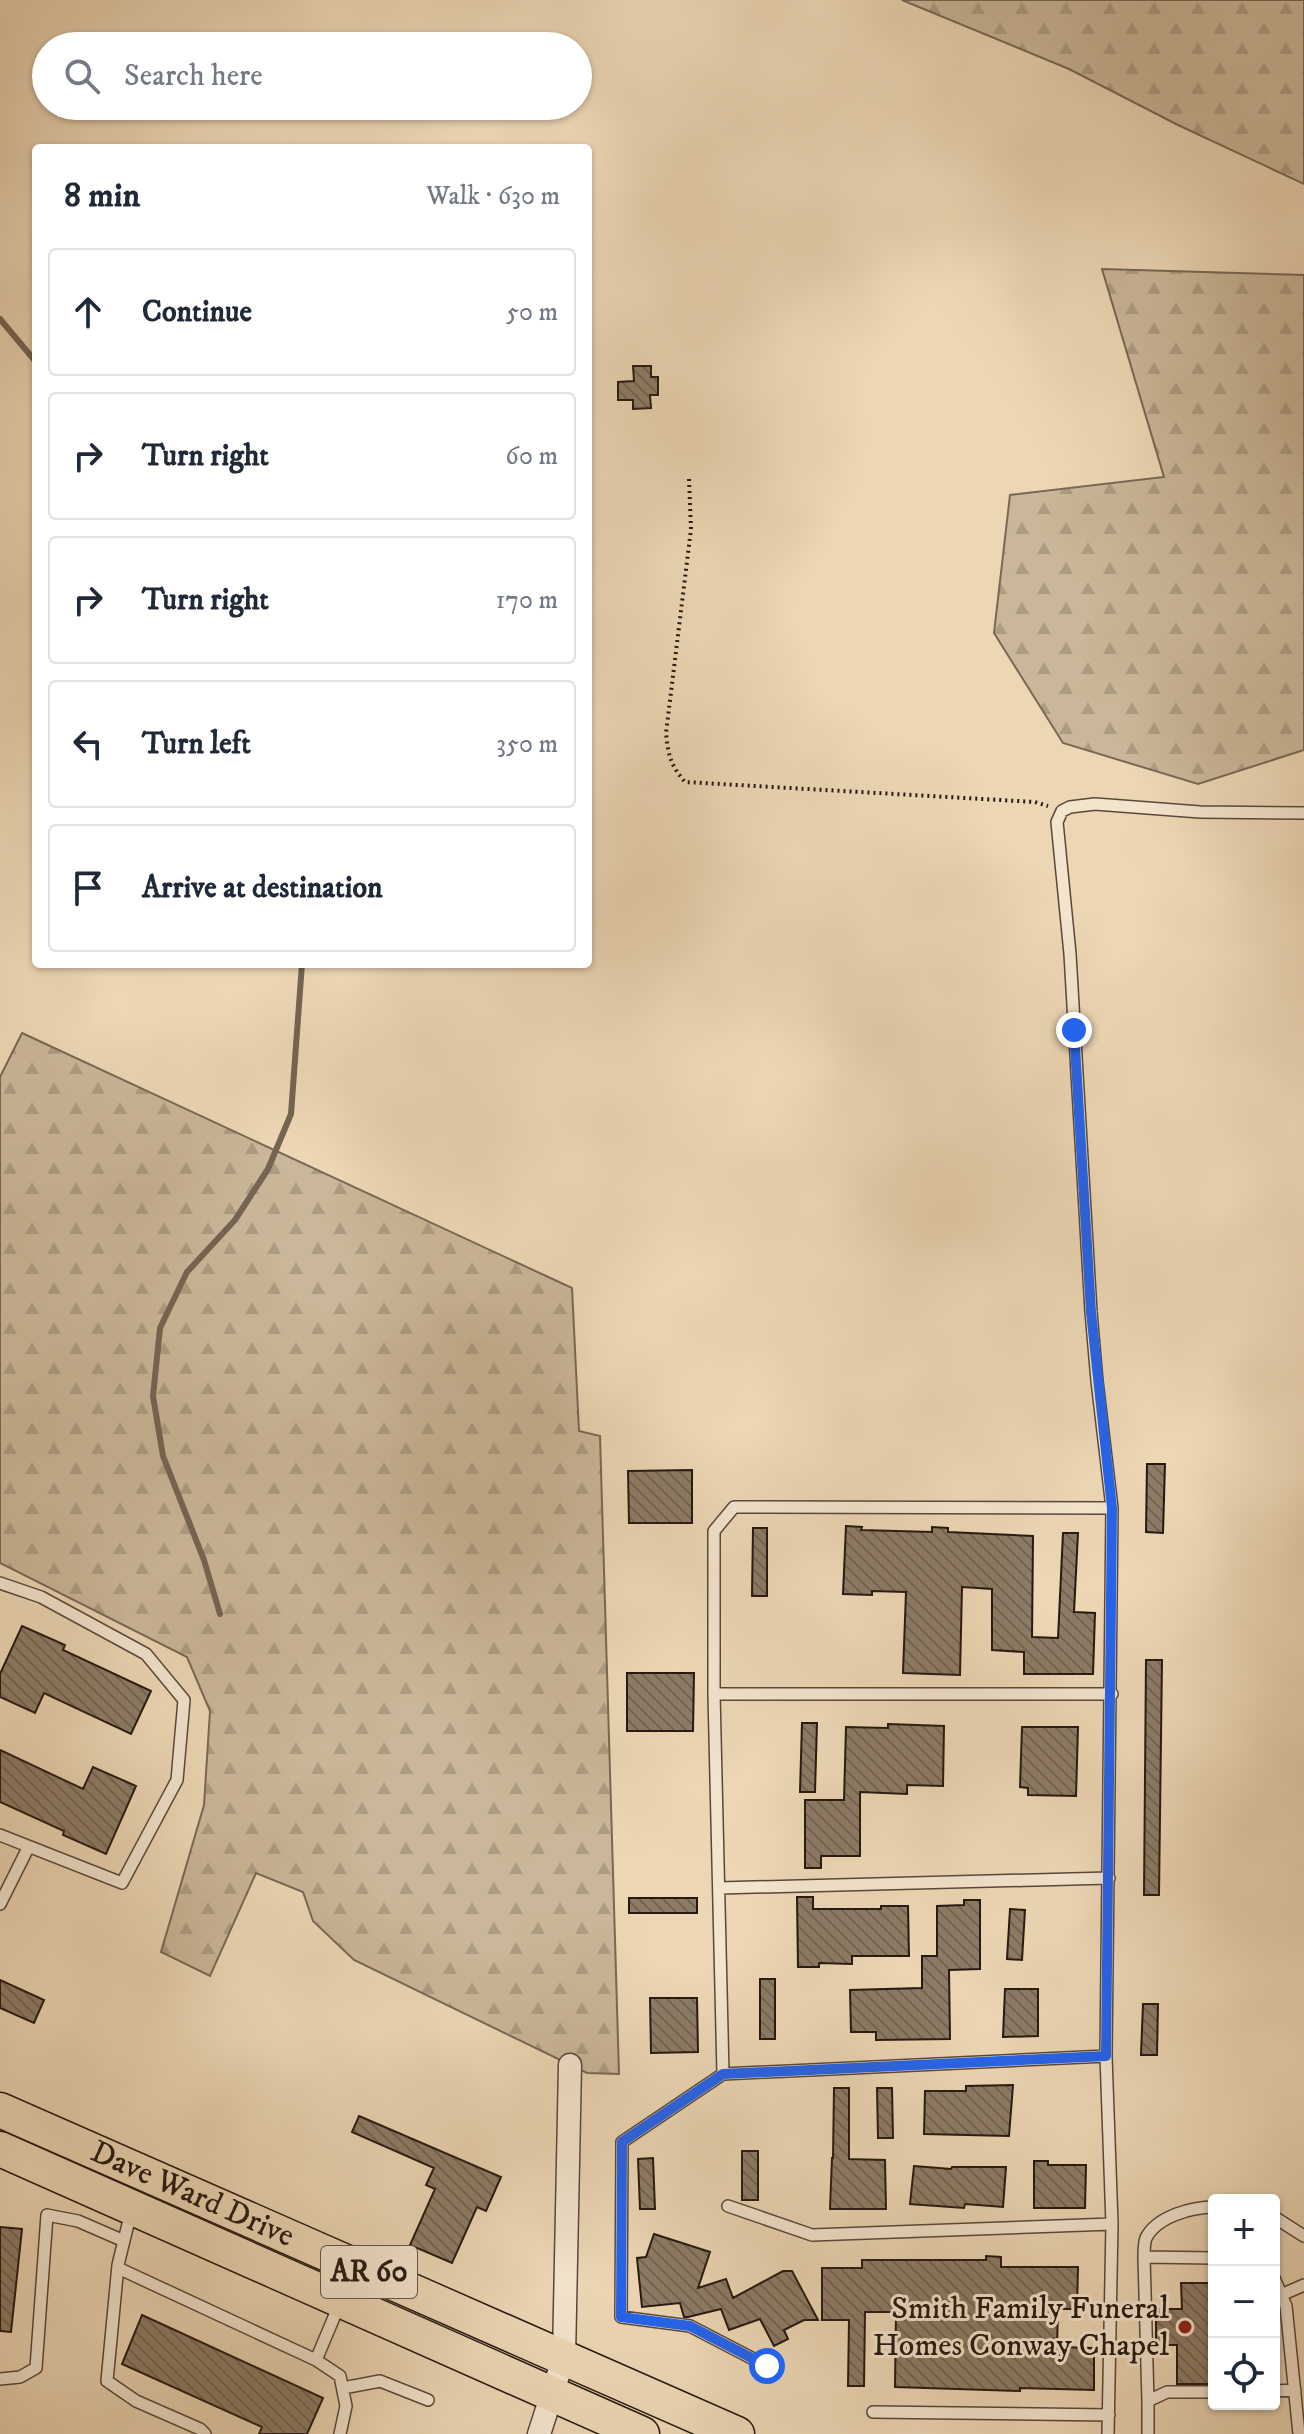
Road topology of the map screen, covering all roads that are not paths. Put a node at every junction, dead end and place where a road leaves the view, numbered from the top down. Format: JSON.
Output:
{"nodes":[{"id":1,"x":1304,"y":813,"type":"edge"},
{"id":2,"x":1112,"y":1508,"type":"junction"},
{"id":3,"x":0,"y":1583,"type":"edge"},
{"id":4,"x":714,"y":1694,"type":"junction"},
{"id":5,"x":1112,"y":1694,"type":"junction"},
{"id":6,"x":0,"y":1835,"type":"edge"},
{"id":7,"x":28,"y":1848,"type":"junction"},
{"id":8,"x":1109,"y":1878,"type":"junction"},
{"id":9,"x":719,"y":1888,"type":"junction"},
{"id":10,"x":0,"y":1904,"type":"edge"},
{"id":11,"x":1106,"y":2056,"type":"junction"},
{"id":12,"x":570,"y":2065,"type":"dead end"},
{"id":13,"x":723,"y":2074,"type":"junction"},
{"id":14,"x":0,"y":2110,"type":"edge"},
{"id":15,"x":0,"y":2149,"type":"edge"},
{"id":16,"x":728,"y":2206,"type":"dead end"},
{"id":17,"x":1208,"y":2207,"type":"edge"},
{"id":18,"x":133,"y":2208,"type":"junction"},
{"id":19,"x":1280,"y":2221,"type":"edge"},
{"id":20,"x":1112,"y":2224,"type":"junction"},
{"id":21,"x":1304,"y":2236,"type":"edge"},
{"id":22,"x":124,"y":2241,"type":"junction"},
{"id":23,"x":1144,"y":2257,"type":"junction"},
{"id":24,"x":1208,"y":2258,"type":"edge"},
{"id":25,"x":118,"y":2268,"type":"junction"},
{"id":26,"x":1304,"y":2285,"type":"edge"},
{"id":27,"x":1281,"y":2295,"type":"joint"},
{"id":28,"x":341,"y":2301,"type":"junction"},
{"id":29,"x":564,"y":2357,"type":"junction"},
{"id":30,"x":316,"y":2360,"type":"junction"},
{"id":31,"x":767,"y":2366,"type":"dead end"},
{"id":32,"x":0,"y":2379,"type":"edge"},
{"id":33,"x":343,"y":2388,"type":"junction"},
{"id":34,"x":1295,"y":2390,"type":"junction"},
{"id":35,"x":1280,"y":2391,"type":"edge"},
{"id":36,"x":1208,"y":2392,"type":"edge"},
{"id":37,"x":552,"y":2395,"type":"junction"},
{"id":38,"x":428,"y":2400,"type":"dead end"},
{"id":39,"x":1148,"y":2401,"type":"junction"},
{"id":40,"x":873,"y":2412,"type":"dead end"},
{"id":41,"x":1301,"y":2414,"type":"edge"},
{"id":42,"x":1109,"y":2415,"type":"junction"},
{"id":43,"x":205,"y":2434,"type":"edge"},
{"id":44,"x":340,"y":2434,"type":"edge"},
{"id":45,"x":539,"y":2434,"type":"edge"},
{"id":46,"x":642,"y":2434,"type":"edge"},
{"id":47,"x":737,"y":2434,"type":"edge"},
{"id":48,"x":1108,"y":2434,"type":"edge"},
{"id":49,"x":1148,"y":2434,"type":"edge"},
{"id":50,"x":1299,"y":2434,"type":"edge"}],
"edges":[{"from":1,"to":2,"type":"lane"},
{"from":2,"to":4,"type":"lane"},
{"from":2,"to":5,"type":"lane"},
{"from":3,"to":7,"type":"lane"},
{"from":4,"to":5,"type":"lane"},
{"from":4,"to":9,"type":"lane"},
{"from":5,"to":8,"type":"lane"},
{"from":6,"to":7,"type":"lane"},
{"from":7,"to":10,"type":"lane"},
{"from":8,"to":9,"type":"lane"},
{"from":8,"to":11,"type":"lane"},
{"from":9,"to":13,"type":"lane"},
{"from":11,"to":13,"type":"lane"},
{"from":11,"to":20,"type":"lane"},
{"from":12,"to":29,"type":"street"},
{"from":13,"to":31,"type":"lane"},
{"from":14,"to":29,"type":"main road","name":"Dave Ward Drive","number":"AR 60"},
{"from":15,"to":18,"type":"main road","name":"Dave Ward Drive","number":"AR 60"},
{"from":16,"to":20,"type":"lane"},
{"from":17,"to":23,"type":"lane"},
{"from":18,"to":22,"type":"lane"},
{"from":18,"to":28,"type":"main road","name":"Dave Ward Drive","number":"AR 60"},
{"from":19,"to":21,"type":"lane"},
{"from":20,"to":42,"type":"lane"},
{"from":22,"to":25,"type":"lane"},
{"from":22,"to":32,"type":"lane"},
{"from":23,"to":24,"type":"lane"},
{"from":23,"to":39,"type":"lane"},
{"from":25,"to":30,"type":"lane"},
{"from":25,"to":43,"type":"lane"},
{"from":26,"to":27,"type":"lane"},
{"from":27,"to":34,"type":"lane"},
{"from":28,"to":30,"type":"lane"},
{"from":28,"to":37,"type":"main road","name":"Dave Ward Drive","number":"AR 60"},
{"from":29,"to":37,"type":"street"},
{"from":29,"to":47,"type":"main road","name":"Dave Ward Drive","number":"AR 60"},
{"from":30,"to":33,"type":"lane"},
{"from":33,"to":38,"type":"lane"},
{"from":33,"to":44,"type":"lane"},
{"from":34,"to":35,"type":"lane"},
{"from":34,"to":41,"type":"lane"},
{"from":36,"to":39,"type":"lane"},
{"from":37,"to":45,"type":"street"},
{"from":37,"to":46,"type":"main road","name":"Dave Ward Drive","number":"AR 60"},
{"from":39,"to":49,"type":"lane"},
{"from":40,"to":42,"type":"lane"},
{"from":41,"to":50,"type":"lane"},
{"from":42,"to":48,"type":"lane"}]}
